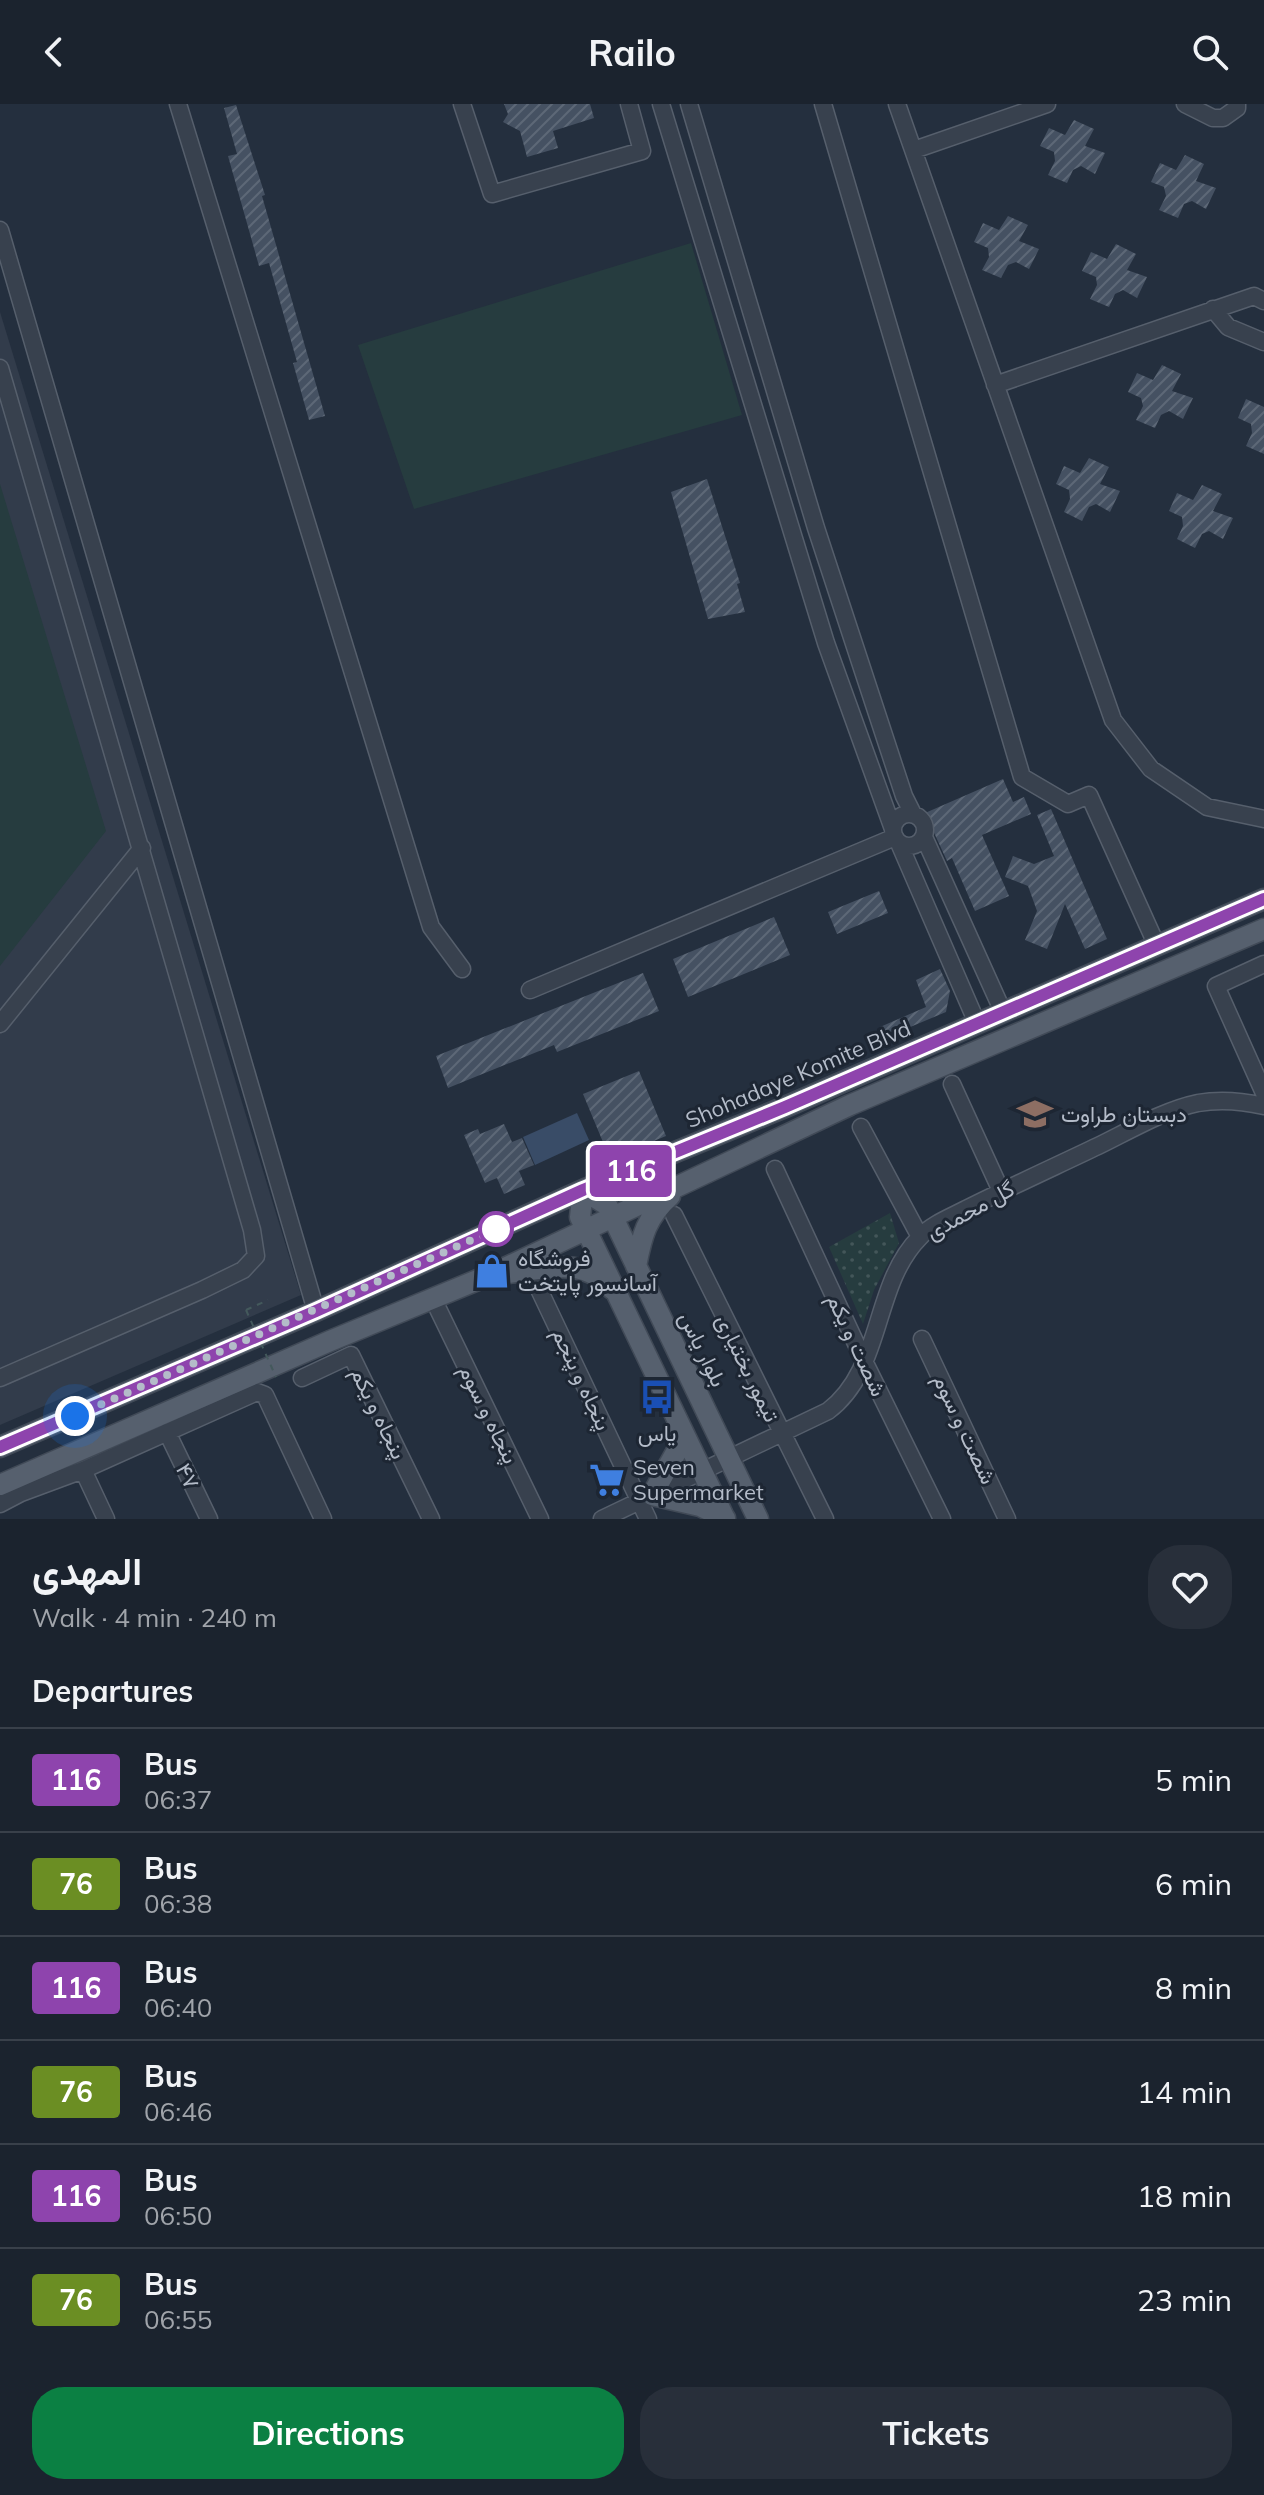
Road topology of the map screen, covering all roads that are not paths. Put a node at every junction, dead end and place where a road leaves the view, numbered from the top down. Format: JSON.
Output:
{"nodes":[{"id":1,"x":178,"y":104,"type":"edge"},
{"id":2,"x":462,"y":104,"type":"edge"},
{"id":3,"x":629,"y":104,"type":"edge"},
{"id":4,"x":661,"y":104,"type":"edge"},
{"id":5,"x":689,"y":104,"type":"edge"},
{"id":6,"x":823,"y":104,"type":"edge"},
{"id":7,"x":897,"y":104,"type":"edge"},
{"id":8,"x":1047,"y":104,"type":"edge"},
{"id":9,"x":1185,"y":104,"type":"edge"},
{"id":10,"x":1237,"y":104,"type":"edge"},
{"id":11,"x":914,"y":150,"type":"junction"},
{"id":12,"x":0,"y":230,"type":"edge"},
{"id":13,"x":1264,"y":301,"type":"edge"},
{"id":14,"x":1213,"y":309,"type":"junction"},
{"id":15,"x":1264,"y":342,"type":"edge"},
{"id":16,"x":0,"y":368,"type":"edge"},
{"id":17,"x":995,"y":385,"type":"junction"},
{"id":18,"x":813,"y":518,"type":"junction"},
{"id":19,"x":789,"y":524,"type":"junction"},
{"id":20,"x":913,"y":814,"type":"junction"},
{"id":21,"x":1264,"y":819,"type":"edge"},
{"id":22,"x":896,"y":836,"type":"junction"},
{"id":23,"x":924,"y":837,"type":"junction"},
{"id":24,"x":142,"y":848,"type":"junction"},
{"id":25,"x":1264,"y":899,"type":"edge"},
{"id":26,"x":1264,"y":929,"type":"edge"},
{"id":27,"x":1157,"y":946,"type":"junction"},
{"id":28,"x":1264,"y":964,"type":"edge"},
{"id":29,"x":462,"y":969,"type":"dead end"},
{"id":30,"x":530,"y":990,"type":"dead end"},
{"id":31,"x":1003,"y":1012,"type":"junction"},
{"id":32,"x":977,"y":1023,"type":"junction"},
{"id":33,"x":0,"y":1024,"type":"edge"},
{"id":34,"x":952,"y":1084,"type":"dead end"},
{"id":35,"x":1264,"y":1093,"type":"edge"},
{"id":36,"x":1264,"y":1106,"type":"edge"},
{"id":37,"x":861,"y":1127,"type":"dead end"},
{"id":38,"x":775,"y":1169,"type":"dead end"},
{"id":39,"x":679,"y":1188,"type":"junction"},
{"id":40,"x":583,"y":1190,"type":"junction"},
{"id":41,"x":1001,"y":1191,"type":"junction"},
{"id":42,"x":674,"y":1215,"type":"dead end"},
{"id":43,"x":617,"y":1225,"type":"junction"},
{"id":44,"x":590,"y":1237,"type":"junction"},
{"id":45,"x":920,"y":1237,"type":"junction"},
{"id":46,"x":636,"y":1266,"type":"junction"},
{"id":47,"x":492,"y":1274,"type":"junction"},
{"id":48,"x":536,"y":1283,"type":"dead end"},
{"id":49,"x":619,"y":1298,"type":"junction"},
{"id":50,"x":438,"y":1309,"type":"dead end"},
{"id":51,"x":316,"y":1311,"type":"junction"},
{"id":52,"x":922,"y":1339,"type":"dead end"},
{"id":53,"x":865,"y":1363,"type":"junction"},
{"id":54,"x":0,"y":1378,"type":"edge"},
{"id":55,"x":302,"y":1378,"type":"dead end"},
{"id":56,"x":678,"y":1421,"type":"junction"},
{"id":57,"x":167,"y":1432,"type":"junction"},
{"id":58,"x":780,"y":1433,"type":"junction"},
{"id":59,"x":0,"y":1447,"type":"edge"},
{"id":60,"x":729,"y":1459,"type":"junction"},
{"id":61,"x":83,"y":1470,"type":"junction"},
{"id":62,"x":702,"y":1472,"type":"junction"},
{"id":63,"x":0,"y":1485,"type":"edge"},
{"id":64,"x":646,"y":1498,"type":"junction"},
{"id":65,"x":0,"y":1504,"type":"edge"},
{"id":66,"x":106,"y":1519,"type":"edge"},
{"id":67,"x":209,"y":1519,"type":"edge"},
{"id":68,"x":323,"y":1519,"type":"edge"},
{"id":69,"x":431,"y":1519,"type":"edge"},
{"id":70,"x":540,"y":1519,"type":"edge"},
{"id":71,"x":602,"y":1519,"type":"edge"},
{"id":72,"x":648,"y":1519,"type":"edge"},
{"id":73,"x":725,"y":1519,"type":"edge"},
{"id":74,"x":758,"y":1519,"type":"edge"},
{"id":75,"x":825,"y":1519,"type":"edge"},
{"id":76,"x":942,"y":1519,"type":"edge"},
{"id":77,"x":1007,"y":1519,"type":"edge"}],
"edges":[{"from":1,"to":29,"type":"street"},
{"from":2,"to":3,"type":"street"},
{"from":4,"to":19,"type":"street"},
{"from":5,"to":18,"type":"street"},
{"from":6,"to":27,"type":"street"},
{"from":7,"to":11,"type":"street"},
{"from":8,"to":11,"type":"street"},
{"from":9,"to":10,"type":"street"},
{"from":11,"to":17,"type":"street"},
{"from":12,"to":51,"type":"street"},
{"from":13,"to":14,"type":"street"},
{"from":14,"to":15,"type":"street"},
{"from":14,"to":17,"type":"street"},
{"from":16,"to":24,"type":"street"},
{"from":17,"to":21,"type":"street"},
{"from":18,"to":19,"type":"street"},
{"from":18,"to":20,"type":"street"},
{"from":19,"to":22,"type":"street"},
{"from":20,"to":22,"type":"street"},
{"from":20,"to":23,"type":"street"},
{"from":22,"to":23,"type":"street"},
{"from":22,"to":30,"type":"street"},
{"from":22,"to":32,"type":"street"},
{"from":23,"to":31,"type":"street"},
{"from":24,"to":33,"type":"street"},
{"from":24,"to":54,"type":"street"},
{"from":25,"to":27,"type":"main road","name":"Shohadaye Komite Blvd"},
{"from":26,"to":39,"type":"main road"},
{"from":27,"to":31,"type":"main road","name":"Shohadaye Komite Blvd"},
{"from":28,"to":35,"type":"street"},
{"from":31,"to":32,"type":"main road","name":"Shohadaye Komite Blvd"},
{"from":32,"to":40,"type":"main road","name":"Shohadaye Komite Blvd"},
{"from":34,"to":41,"type":"street"},
{"from":36,"to":41,"type":"street","name":"گل محمدی"},
{"from":37,"to":45,"type":"street"},
{"from":38,"to":53,"type":"street","name":"شصت و یکم"},
{"from":39,"to":43,"type":"main road"},
{"from":39,"to":46,"type":"main road"},
{"from":40,"to":43,"type":"main road","name":"بلوار یاس"},
{"from":40,"to":44,"type":"main road"},
{"from":40,"to":51,"type":"main road","name":"Shohadaye Komite Blvd"},
{"from":41,"to":45,"type":"street","name":"گل محمدی"},
{"from":42,"to":58,"type":"street","name":"تیمور بختیاری"},
{"from":43,"to":44,"type":"main road"},
{"from":43,"to":46,"type":"main road","name":"بلوار یاس"},
{"from":44,"to":47,"type":"main road"},
{"from":44,"to":49,"type":"main road"},
{"from":45,"to":53,"type":"street","name":"گل محمدی"},
{"from":46,"to":60,"type":"main road","name":"بلوار یاس"},
{"from":47,"to":49,"type":"main road"},
{"from":47,"to":63,"type":"main road"},
{"from":48,"to":64,"type":"street","name":"پنجاه و پنجم"},
{"from":49,"to":56,"type":"main road"},
{"from":50,"to":70,"type":"street","name":"پنجاه و سوم"},
{"from":51,"to":59,"type":"main road","name":"Shohadaye Komite Blvd"},
{"from":52,"to":77,"type":"street","name":"شصت و سوم"},
{"from":53,"to":58,"type":"street","name":"گل محمدی"},
{"from":53,"to":76,"type":"street","name":"شصت و یکم"},
{"from":55,"to":69,"type":"street","name":"پنجاه و یکم"},
{"from":56,"to":62,"type":"main road"},
{"from":56,"to":64,"type":"main road"},
{"from":57,"to":61,"type":"street"},
{"from":57,"to":67,"type":"street","name":"۴۷"},
{"from":57,"to":68,"type":"street"},
{"from":58,"to":60,"type":"street","name":"گل محمدی"},
{"from":58,"to":75,"type":"street","name":"تیمور بختیاری"},
{"from":60,"to":62,"type":"street","name":"گل محمدی"},
{"from":60,"to":74,"type":"main road","name":"بلوار یاس"},
{"from":61,"to":65,"type":"street"},
{"from":61,"to":66,"type":"street"},
{"from":62,"to":64,"type":"street","name":"گل محمدی"},
{"from":62,"to":73,"type":"main road"},
{"from":64,"to":71,"type":"street","name":"گل محمدی"},
{"from":64,"to":72,"type":"street","name":"پنجاه و پنجم"},
{"from":64,"to":73,"type":"main road"}]}
